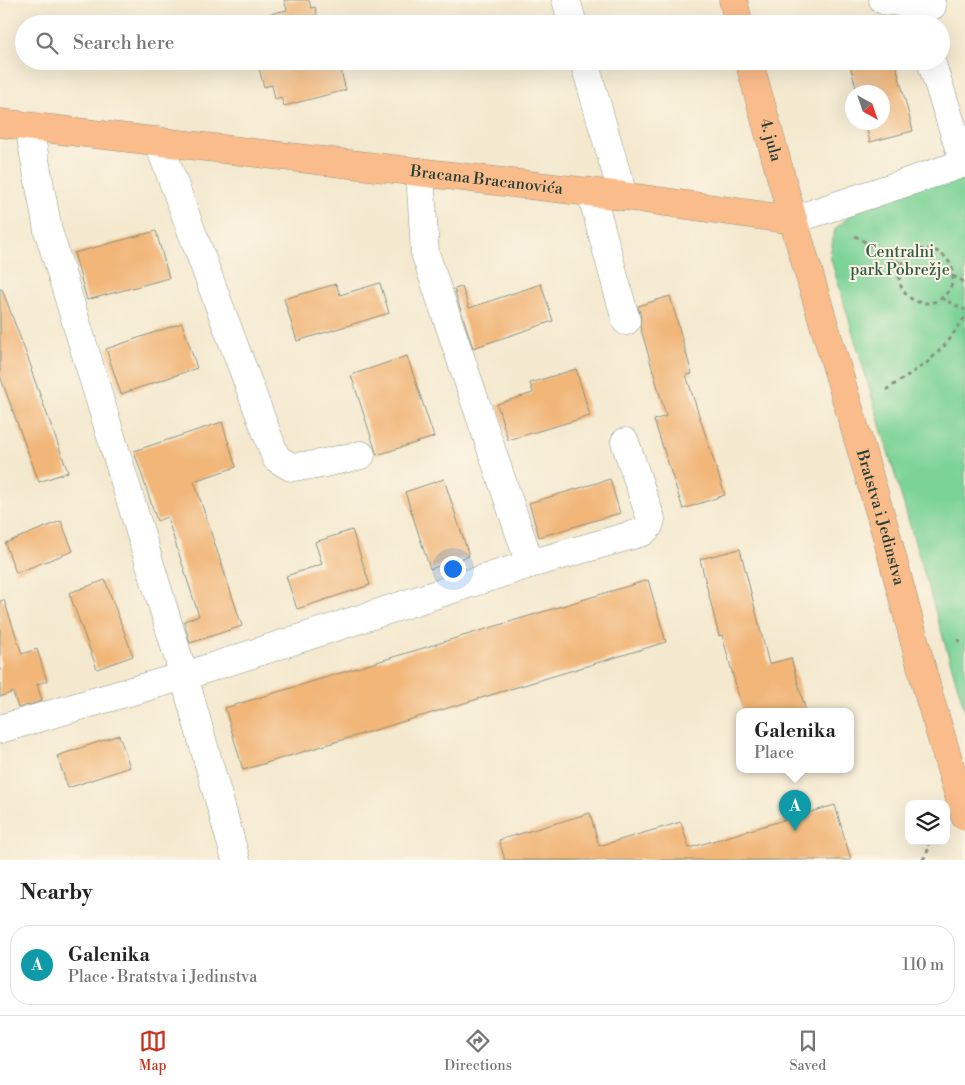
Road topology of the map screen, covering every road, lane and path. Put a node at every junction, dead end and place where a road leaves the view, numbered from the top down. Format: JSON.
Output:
{"nodes":[{"id":1,"x":566,"y":0,"type":"edge"},
{"id":2,"x":733,"y":0,"type":"edge"},
{"id":3,"x":883,"y":0,"type":"edge"},
{"id":4,"x":931,"y":10,"type":"edge"},
{"id":5,"x":570,"y":15,"type":"edge"},
{"id":6,"x":737,"y":15,"type":"edge"},
{"id":7,"x":587,"y":70,"type":"edge"},
{"id":8,"x":752,"y":70,"type":"edge"},
{"id":9,"x":934,"y":70,"type":"edge"},
{"id":10,"x":0,"y":123,"type":"edge"},
{"id":11,"x":29,"y":127,"type":"junction"},
{"id":12,"x":158,"y":142,"type":"junction"},
{"id":13,"x":964,"y":163,"type":"edge"},
{"id":14,"x":420,"y":172,"type":"junction"},
{"id":15,"x":591,"y":192,"type":"junction"},
{"id":16,"x":623,"y":196,"type":"junction"},
{"id":17,"x":793,"y":220,"type":"junction"},
{"id":18,"x":855,"y":236,"type":"dead end"},
{"id":19,"x":902,"y":264,"type":"junction"},
{"id":20,"x":953,"y":276,"type":"junction"},
{"id":21,"x":965,"y":282,"type":"edge"},
{"id":22,"x":941,"y":298,"type":"junction"},
{"id":23,"x":965,"y":310,"type":"edge"},
{"id":24,"x":965,"y":317,"type":"edge"},
{"id":25,"x":626,"y":321,"type":"dead end"},
{"id":26,"x":886,"y":390,"type":"dead end"},
{"id":27,"x":625,"y":442,"type":"dead end"},
{"id":28,"x":361,"y":456,"type":"dead end"},
{"id":29,"x":530,"y":564,"type":"junction"},
{"id":30,"x":965,"y":640,"type":"edge"},
{"id":31,"x":957,"y":641,"type":"dead end"},
{"id":32,"x":184,"y":676,"type":"junction"},
{"id":33,"x":0,"y":729,"type":"edge"},
{"id":34,"x":965,"y":816,"type":"edge"},
{"id":35,"x":929,"y":845,"type":"edge"},
{"id":36,"x":236,"y":860,"type":"edge"},
{"id":37,"x":923,"y":860,"type":"edge"}],
"edges":[{"from":1,"to":5,"type":"street"},
{"from":2,"to":6,"type":"main road"},
{"from":3,"to":4,"type":"street"},
{"from":7,"to":16,"type":"street"},
{"from":8,"to":17,"type":"main road","name":"4. jula"},
{"from":9,"to":13,"type":"street"},
{"from":10,"to":11,"type":"main road","name":"Bracana Bracanovića"},
{"from":11,"to":12,"type":"main road","name":"Bracana Bracanovića"},
{"from":11,"to":32,"type":"street"},
{"from":12,"to":14,"type":"main road","name":"Bracana Bracanovića"},
{"from":12,"to":28,"type":"street"},
{"from":13,"to":17,"type":"street","name":"Bracana Bracanovića"},
{"from":14,"to":15,"type":"main road","name":"Bracana Bracanovića"},
{"from":14,"to":29,"type":"street"},
{"from":15,"to":16,"type":"main road","name":"Bracana Bracanovića"},
{"from":15,"to":25,"type":"street"},
{"from":16,"to":17,"type":"main road","name":"Bracana Bracanovića"},
{"from":17,"to":34,"type":"main road","name":"Bratstva i Jedinstva"},
{"from":18,"to":19,"type":"path"},
{"from":19,"to":20,"type":"path"},
{"from":19,"to":22,"type":"path"},
{"from":20,"to":21,"type":"path"},
{"from":20,"to":22,"type":"path"},
{"from":22,"to":23,"type":"path"},
{"from":24,"to":26,"type":"path"},
{"from":27,"to":29,"type":"street"},
{"from":29,"to":32,"type":"street"},
{"from":30,"to":31,"type":"path"},
{"from":32,"to":33,"type":"street"},
{"from":32,"to":36,"type":"street"},
{"from":35,"to":37,"type":"path"}]}
